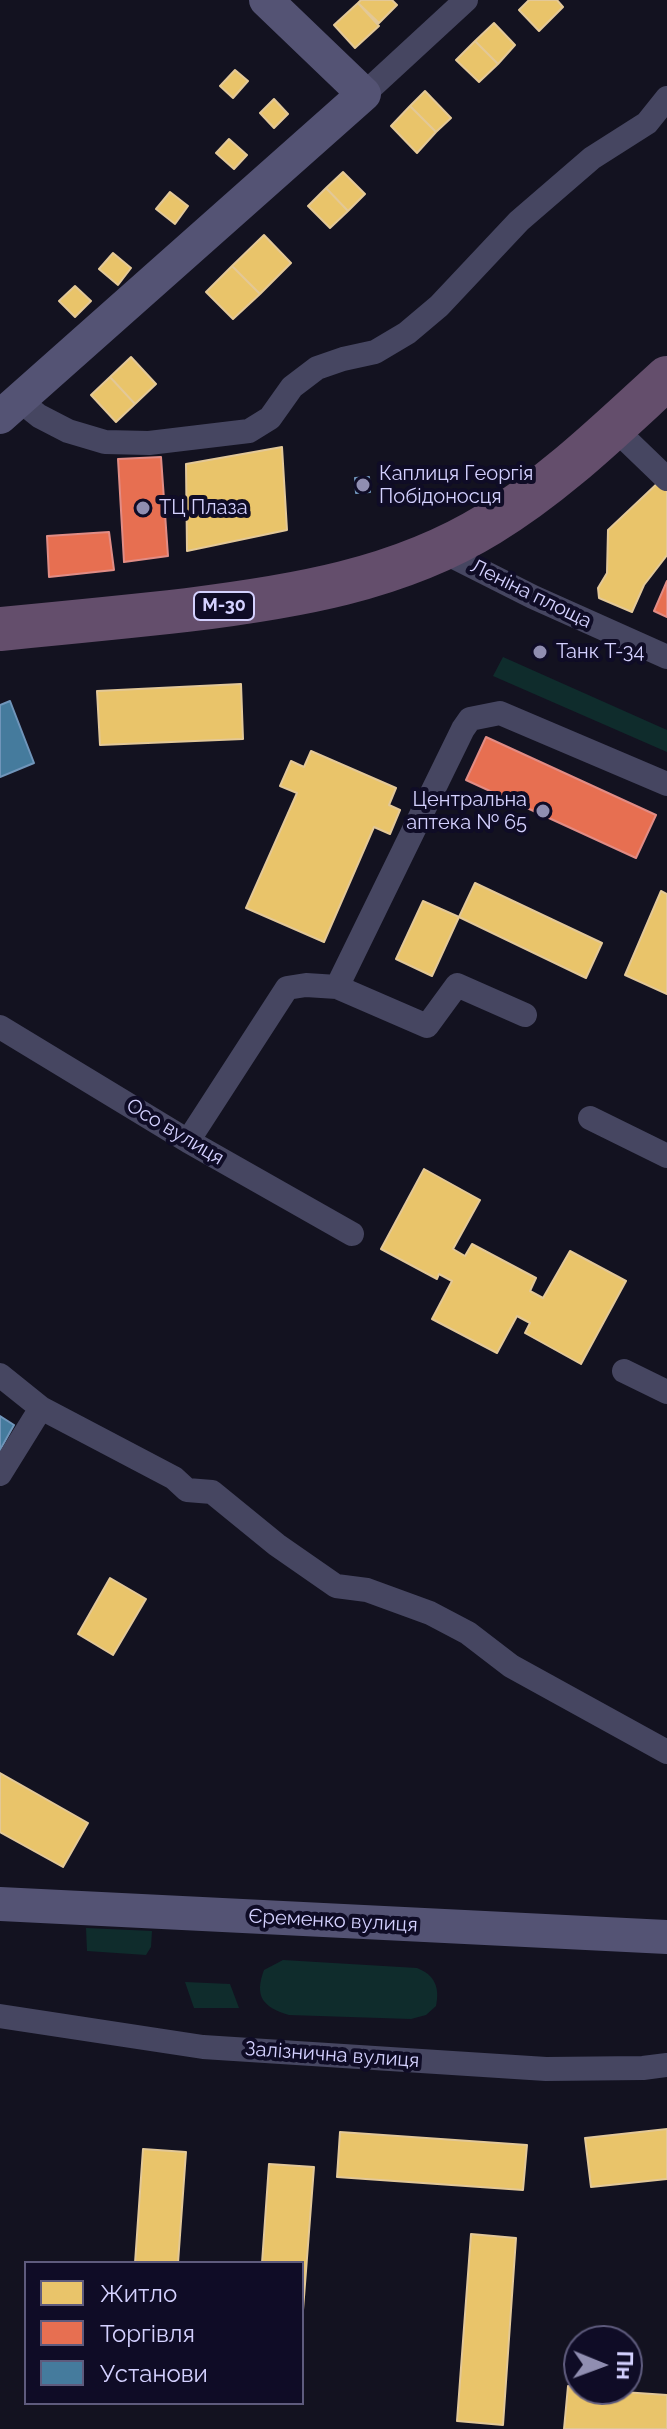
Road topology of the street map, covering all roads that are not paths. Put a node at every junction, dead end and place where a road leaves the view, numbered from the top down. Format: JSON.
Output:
{"nodes":[{"id":1,"x":266,"y":0,"type":"edge"},
{"id":2,"x":466,"y":0,"type":"edge"},
{"id":3,"x":364,"y":94,"type":"junction"},
{"id":4,"x":667,"y":98,"type":"edge"},
{"id":5,"x":667,"y":378,"type":"edge"},
{"id":6,"x":10,"y":409,"type":"edge"},
{"id":7,"x":613,"y":427,"type":"junction"},
{"id":8,"x":667,"y":479,"type":"edge"},
{"id":9,"x":440,"y":550,"type":"junction"},
{"id":10,"x":0,"y":629,"type":"edge"},
{"id":11,"x":667,"y":657,"type":"edge"},
{"id":12,"x":667,"y":784,"type":"edge"},
{"id":13,"x":337,"y":987,"type":"junction"},
{"id":14,"x":525,"y":1015,"type":"dead end"},
{"id":15,"x":0,"y":1027,"type":"edge"},
{"id":16,"x":590,"y":1118,"type":"dead end"},
{"id":17,"x":188,"y":1141,"type":"junction"},
{"id":18,"x":667,"y":1156,"type":"edge"},
{"id":19,"x":352,"y":1234,"type":"dead end"},
{"id":20,"x":624,"y":1371,"type":"dead end"},
{"id":21,"x":0,"y":1375,"type":"edge"},
{"id":22,"x":667,"y":1392,"type":"edge"},
{"id":23,"x":41,"y":1408,"type":"junction"},
{"id":24,"x":0,"y":1474,"type":"edge"},
{"id":25,"x":667,"y":1752,"type":"edge"},
{"id":26,"x":0,"y":1904,"type":"edge"},
{"id":27,"x":667,"y":1937,"type":"edge"},
{"id":28,"x":0,"y":2016,"type":"edge"},
{"id":29,"x":667,"y":2065,"type":"edge"}],
"edges":[{"from":1,"to":3,"type":"street"},
{"from":2,"to":3,"type":"street"},
{"from":3,"to":6,"type":"street"},
{"from":4,"to":6,"type":"street"},
{"from":5,"to":7,"type":"highway","number":"М-30"},
{"from":7,"to":8,"type":"street"},
{"from":7,"to":9,"type":"highway","number":"М-30"},
{"from":9,"to":10,"type":"highway","number":"М-30"},
{"from":9,"to":11,"type":"street","name":"Леніна площа"},
{"from":12,"to":13,"type":"street"},
{"from":13,"to":14,"type":"street"},
{"from":13,"to":17,"type":"street"},
{"from":15,"to":17,"type":"street","name":"Осо вулиця"},
{"from":16,"to":18,"type":"street"},
{"from":17,"to":19,"type":"street","name":"Осо вулиця"},
{"from":20,"to":22,"type":"street"},
{"from":21,"to":23,"type":"street"},
{"from":23,"to":24,"type":"street"},
{"from":23,"to":25,"type":"street"},
{"from":26,"to":27,"type":"street","name":"Єременко вулиця"},
{"from":28,"to":29,"type":"street","name":"Залізнична вулиця"}]}
